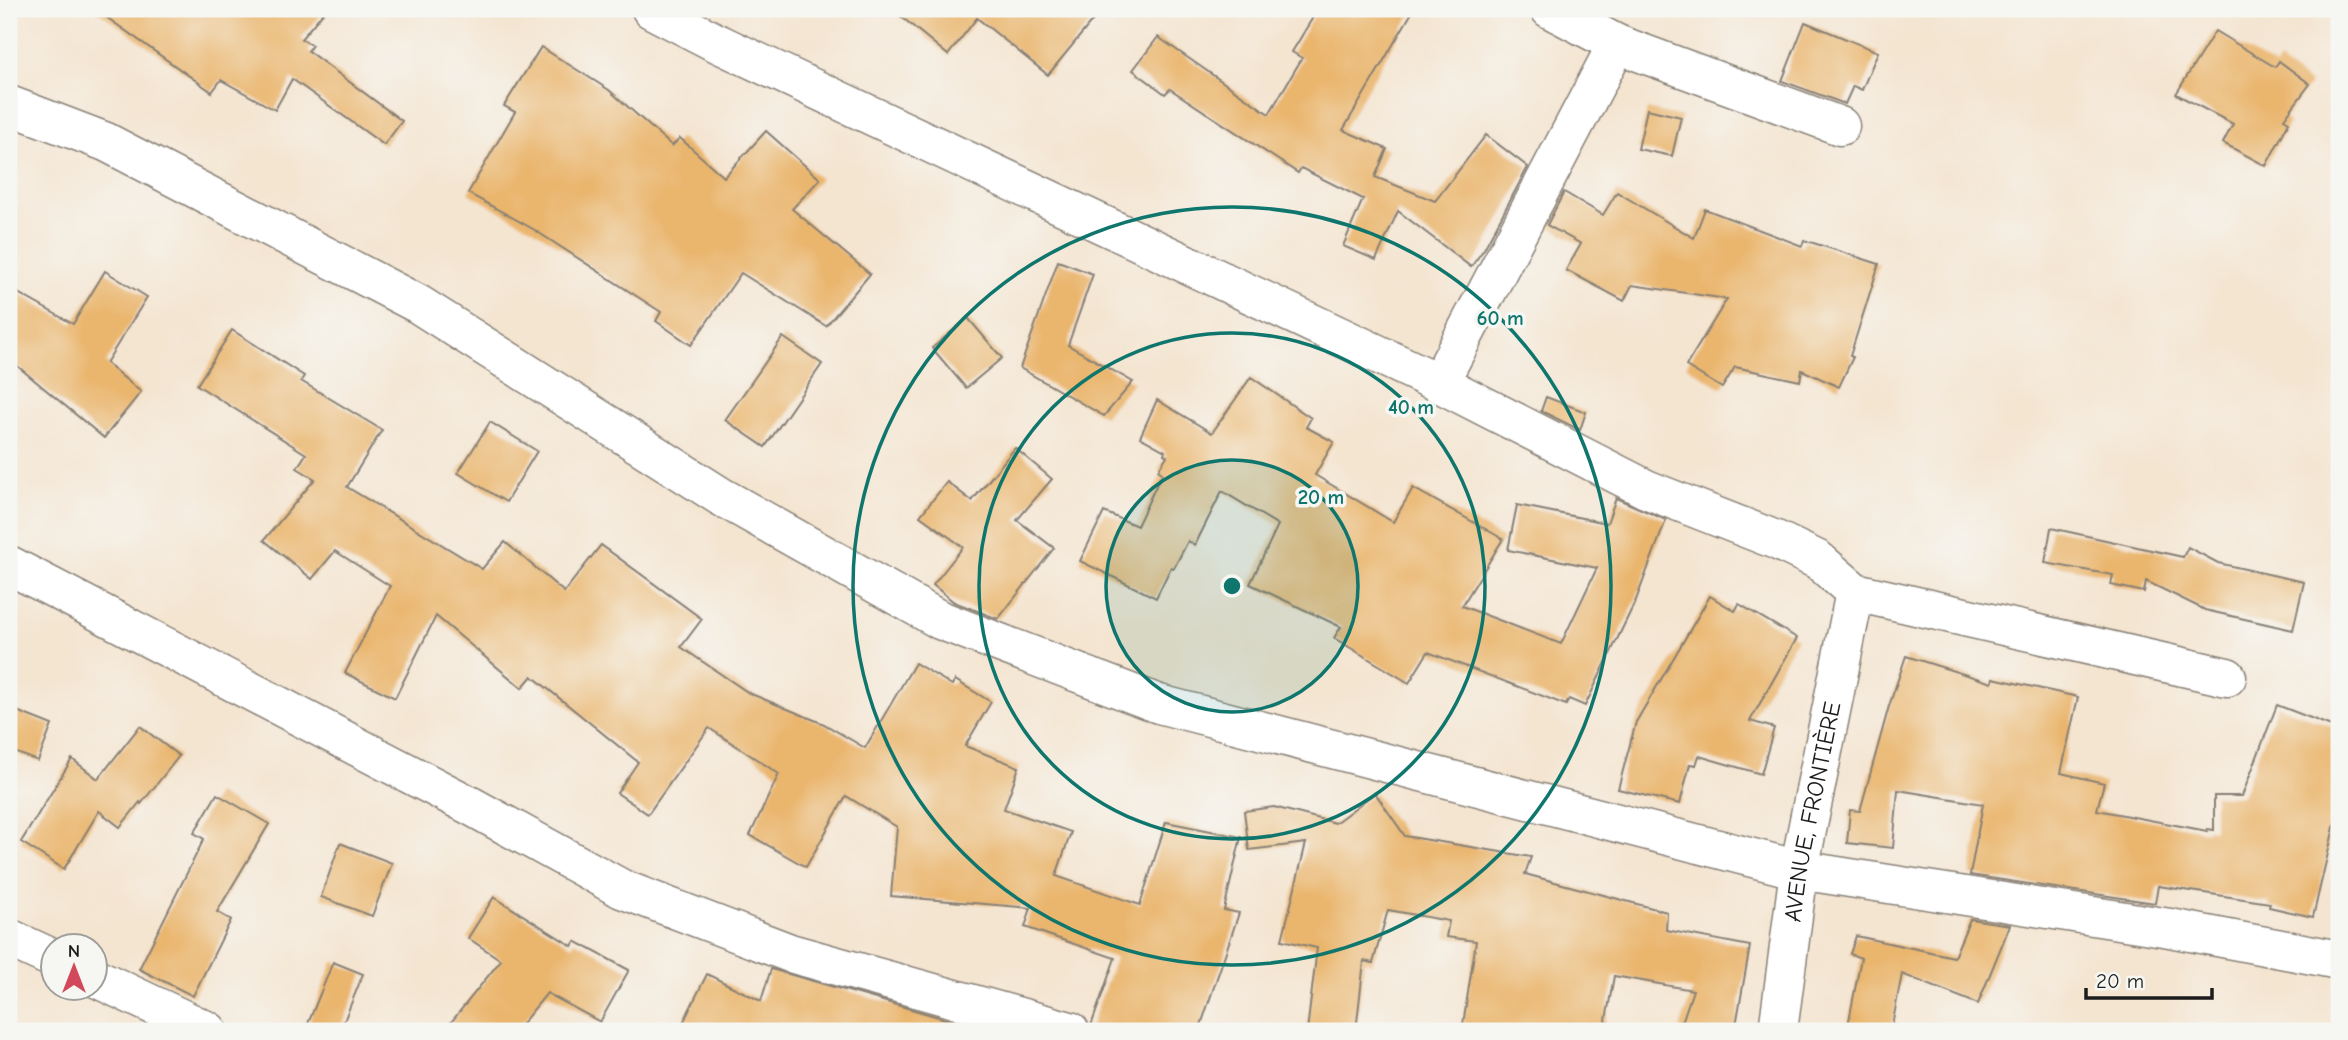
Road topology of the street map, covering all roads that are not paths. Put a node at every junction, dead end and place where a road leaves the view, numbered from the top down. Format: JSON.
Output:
{"nodes":[{"id":1,"x":651,"y":9,"type":"edge"},
{"id":2,"x":1550,"y":9,"type":"edge"},
{"id":3,"x":1617,"y":44,"type":"junction"},
{"id":4,"x":9,"y":105,"type":"edge"},
{"id":5,"x":1840,"y":127,"type":"dead end"},
{"id":6,"x":1438,"y":383,"type":"junction"},
{"id":7,"x":9,"y":565,"type":"edge"},
{"id":8,"x":1855,"y":592,"type":"junction"},
{"id":9,"x":2227,"y":677,"type":"dead end"},
{"id":10,"x":1799,"y":870,"type":"junction"},
{"id":11,"x":9,"y":938,"type":"edge"},
{"id":12,"x":38,"y":951,"type":"edge"},
{"id":13,"x":2339,"y":960,"type":"edge"},
{"id":14,"x":108,"y":985,"type":"edge"},
{"id":15,"x":208,"y":1031,"type":"edge"},
{"id":16,"x":1070,"y":1031,"type":"edge"},
{"id":17,"x":1778,"y":1031,"type":"edge"}],
"edges":[{"from":1,"to":6,"type":"street"},
{"from":2,"to":3,"type":"street"},
{"from":3,"to":5,"type":"street"},
{"from":3,"to":6,"type":"street"},
{"from":4,"to":10,"type":"street"},
{"from":6,"to":8,"type":"street"},
{"from":7,"to":16,"type":"street"},
{"from":8,"to":9,"type":"street"},
{"from":8,"to":10,"type":"street","name":"AVENUE, FRONTIÈRE"},
{"from":10,"to":13,"type":"street"},
{"from":10,"to":17,"type":"street","name":"AVENUE, FRONTIÈRE"},
{"from":11,"to":12,"type":"street"},
{"from":14,"to":15,"type":"street"}]}
